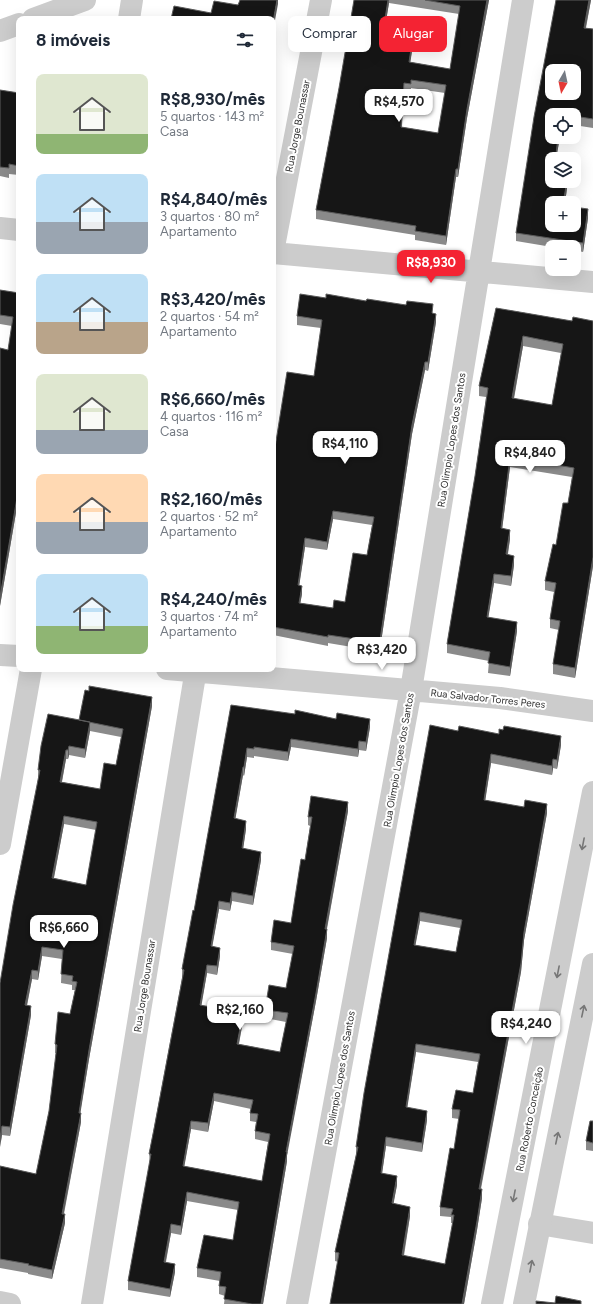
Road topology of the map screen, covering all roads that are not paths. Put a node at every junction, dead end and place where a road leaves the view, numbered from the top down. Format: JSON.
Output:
{"nodes":[{"id":1,"x":85,"y":0,"type":"edge"},
{"id":2,"x":132,"y":0,"type":"edge"},
{"id":3,"x":321,"y":0,"type":"edge"},
{"id":4,"x":523,"y":0,"type":"edge"},
{"id":5,"x":41,"y":16,"type":"edge"},
{"id":6,"x":129,"y":16,"type":"edge"},
{"id":7,"x":16,"y":25,"type":"edge"},
{"id":8,"x":0,"y":31,"type":"edge"},
{"id":9,"x":0,"y":228,"type":"edge"},
{"id":10,"x":16,"y":230,"type":"edge"},
{"id":11,"x":276,"y":236,"type":"edge"},
{"id":12,"x":276,"y":252,"type":"edge"},
{"id":13,"x":478,"y":271,"type":"junction"},
{"id":14,"x":593,"y":282,"type":"edge"},
{"id":15,"x":0,"y":654,"type":"edge"},
{"id":16,"x":16,"y":656,"type":"edge"},
{"id":17,"x":30,"y":672,"type":"edge"},
{"id":18,"x":196,"y":672,"type":"edge"},
{"id":19,"x":217,"y":672,"type":"edge"},
{"id":20,"x":410,"y":690,"type":"junction"},
{"id":21,"x":593,"y":711,"type":"edge"},
{"id":22,"x":593,"y":792,"type":"edge"},
{"id":23,"x":0,"y":844,"type":"edge"},
{"id":24,"x":593,"y":964,"type":"edge"},
{"id":25,"x":539,"y":1224,"type":"junction"},
{"id":26,"x":593,"y":1234,"type":"edge"},
{"id":27,"x":0,"y":1302,"type":"edge"},
{"id":28,"x":10,"y":1304,"type":"edge"},
{"id":29,"x":92,"y":1304,"type":"edge"},
{"id":30,"x":297,"y":1304,"type":"edge"},
{"id":31,"x":492,"y":1304,"type":"edge"},
{"id":32,"x":524,"y":1304,"type":"edge"}],
"edges":[{"from":1,"to":5,"type":"street"},
{"from":2,"to":6,"type":"street"},
{"from":3,"to":11,"type":"street","name":"Rua Jorge Bounassar"},
{"from":4,"to":13,"type":"street","name":"Rua Olimpio Lopes dos Santos"},
{"from":7,"to":8,"type":"street"},
{"from":9,"to":10,"type":"street"},
{"from":12,"to":13,"type":"street"},
{"from":13,"to":14,"type":"street"},
{"from":13,"to":20,"type":"street","name":"Rua Olimpio Lopes dos Santos"},
{"from":15,"to":16,"type":"street"},
{"from":17,"to":23,"type":"street"},
{"from":18,"to":29,"type":"street","name":"Rua Jorge Bounassar"},
{"from":19,"to":20,"type":"street","name":"Rua Salvador Torres Peres"},
{"from":20,"to":21,"type":"street","name":"Rua Salvador Torres Peres"},
{"from":20,"to":30,"type":"street","name":"Rua Olimpio Lopes dos Santos"},
{"from":22,"to":31,"type":"street","name":"Rua Roberto Conceição","one_way":true},
{"from":25,"to":24,"type":"street","one_way":true},
{"from":25,"to":26,"type":"street"},
{"from":32,"to":25,"type":"street","one_way":true},
{"from":27,"to":28,"type":"street"}]}
